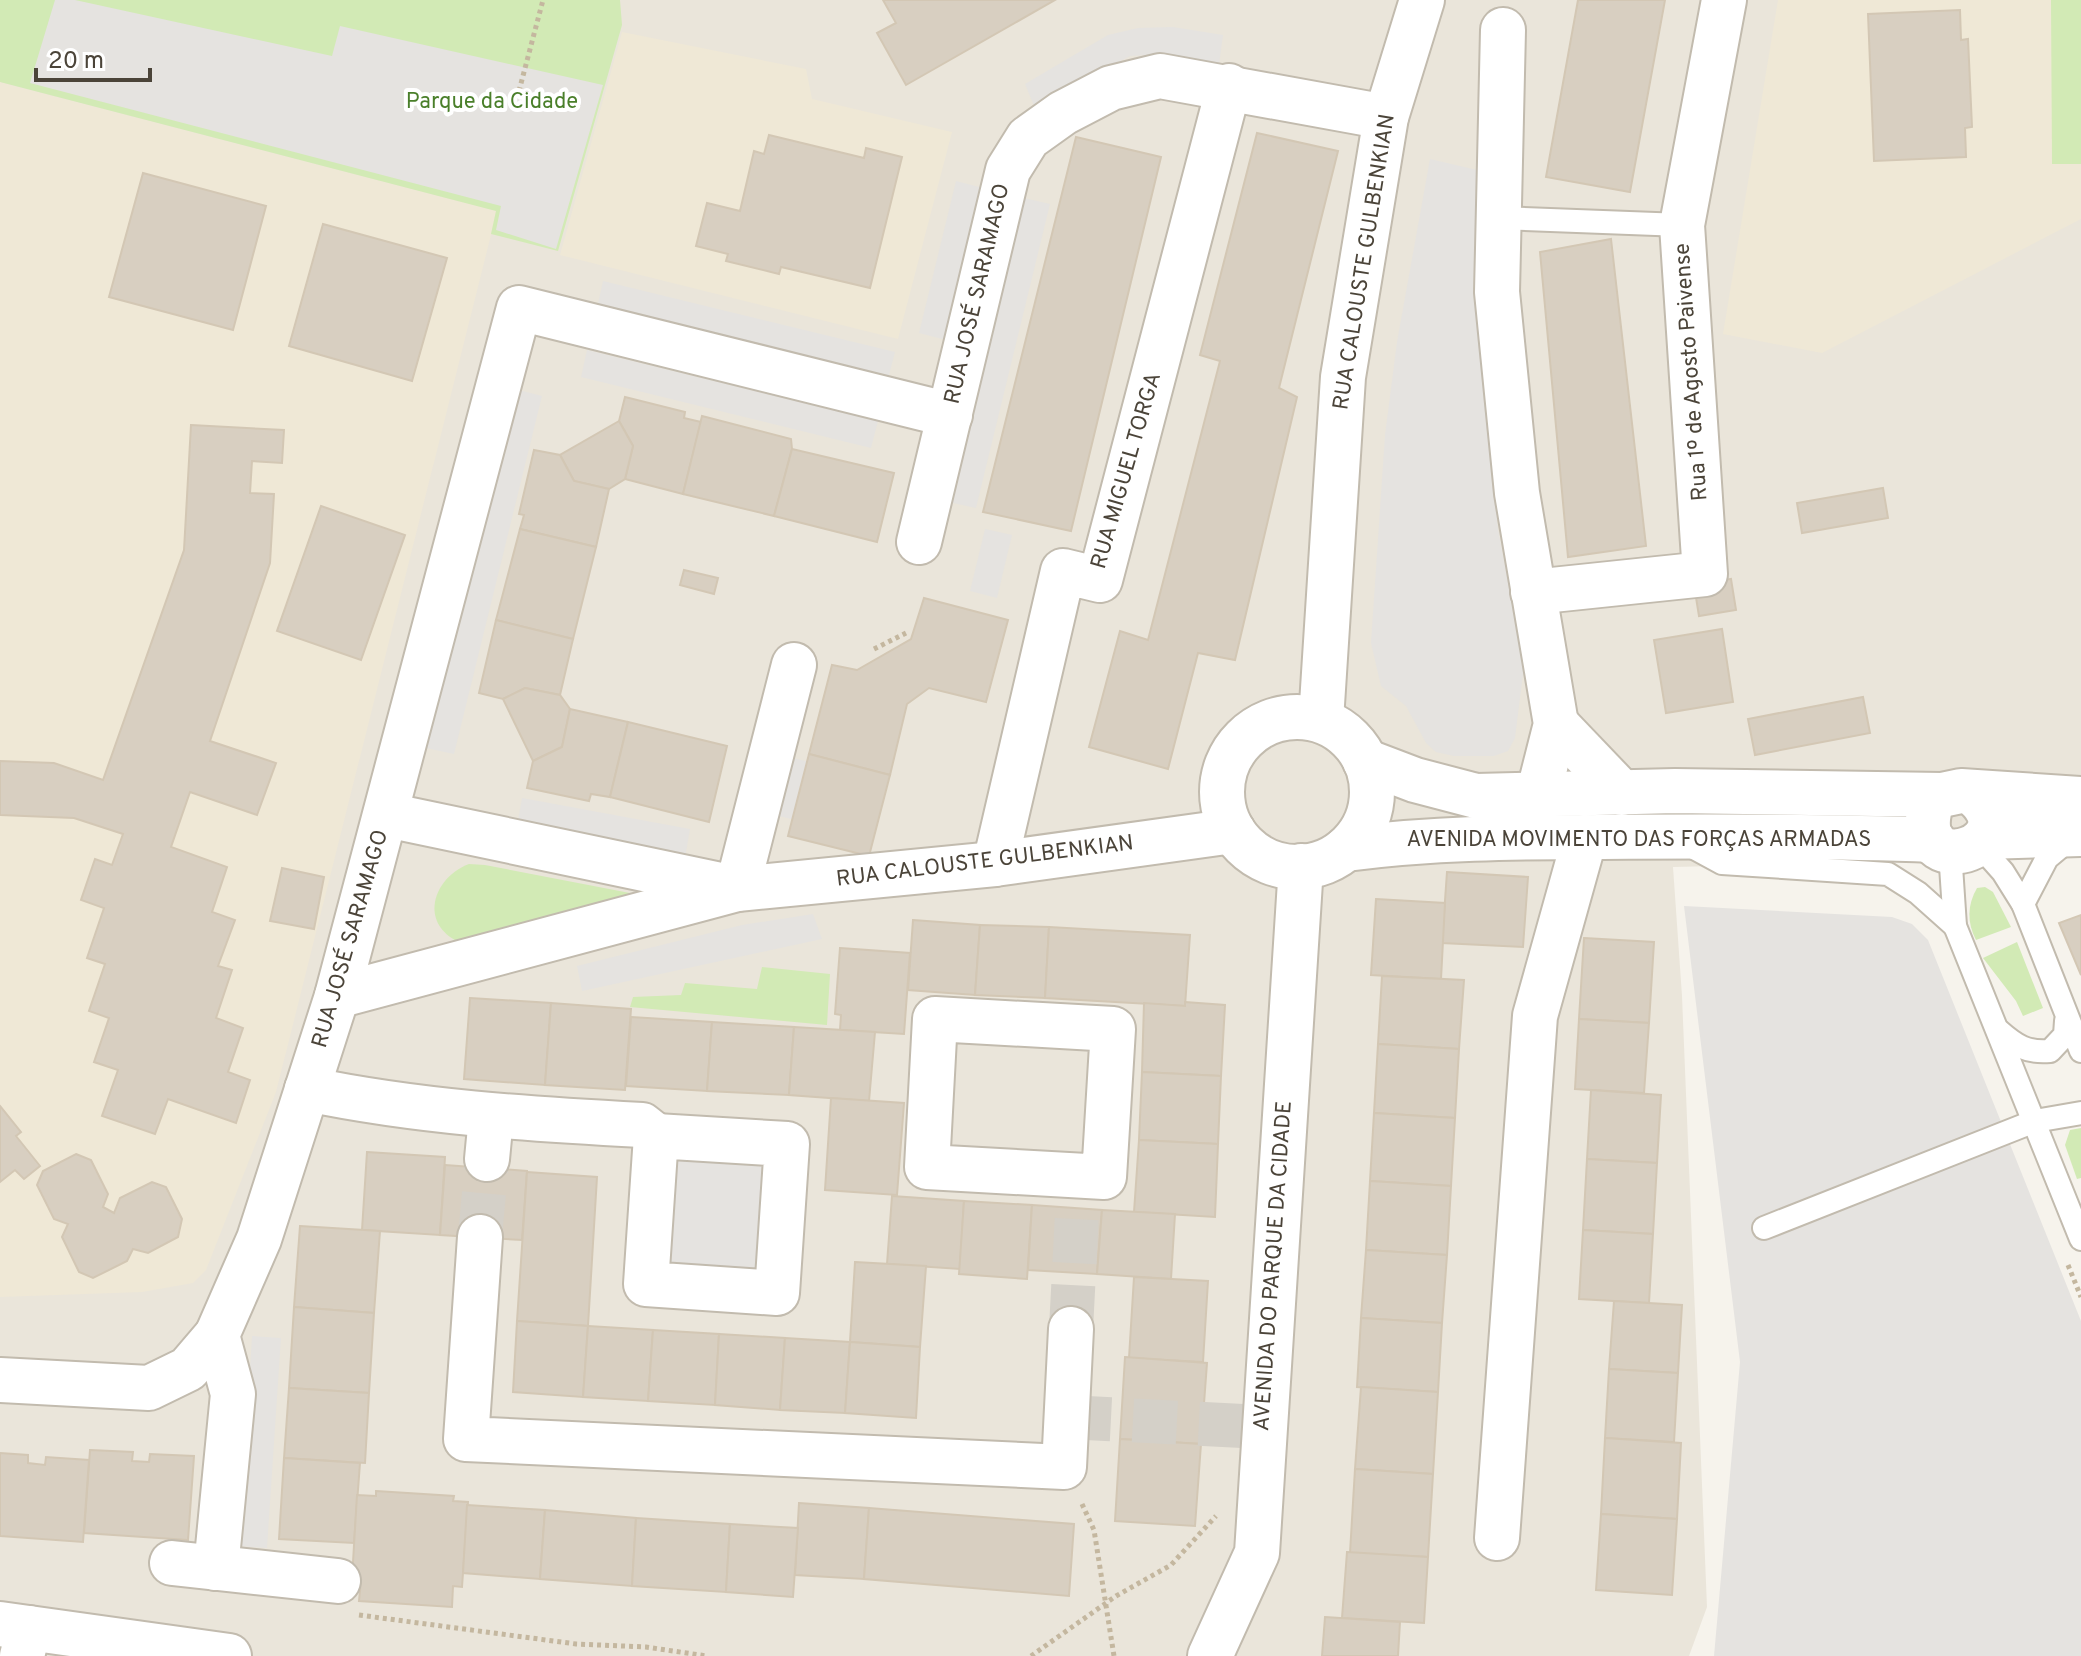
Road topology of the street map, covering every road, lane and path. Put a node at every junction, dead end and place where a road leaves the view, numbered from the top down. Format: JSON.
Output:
{"nodes":[{"id":1,"x":543,"y":0,"type":"edge"},
{"id":2,"x":1422,"y":0,"type":"edge"},
{"id":3,"x":1724,"y":0,"type":"edge"},
{"id":4,"x":1503,"y":30,"type":"dead end"},
{"id":5,"x":1229,"y":86,"type":"junction"},
{"id":6,"x":519,"y":91,"type":"dead end"},
{"id":7,"x":1386,"y":117,"type":"junction"},
{"id":8,"x":1499,"y":218,"type":"junction"},
{"id":9,"x":1682,"y":225,"type":"junction"},
{"id":10,"x":950,"y":415,"type":"junction"},
{"id":11,"x":919,"y":542,"type":"dead end"},
{"id":12,"x":1533,"y":592,"type":"junction"},
{"id":13,"x":906,"y":633,"type":"dead end"},
{"id":14,"x":874,"y":649,"type":"dead end"},
{"id":15,"x":794,"y":665,"type":"dead end"},
{"id":16,"x":1321,"y":720,"type":"junction"},
{"id":17,"x":1556,"y":724,"type":"junction"},
{"id":18,"x":1365,"y":761,"type":"junction"},
{"id":19,"x":1622,"y":793,"type":"junction"},
{"id":20,"x":1957,"y":794,"type":"junction"},
{"id":21,"x":1538,"y":795,"type":"junction"},
{"id":22,"x":387,"y":815,"type":"junction"},
{"id":23,"x":2079,"y":823,"type":"edge"},
{"id":24,"x":1233,"y":831,"type":"junction"},
{"id":25,"x":1673,"y":836,"type":"junction"},
{"id":26,"x":1585,"y":837,"type":"junction"},
{"id":27,"x":1957,"y":844,"type":"junction"},
{"id":28,"x":1346,"y":849,"type":"junction"},
{"id":29,"x":995,"y":864,"type":"junction"},
{"id":30,"x":1301,"y":866,"type":"junction"},
{"id":31,"x":1888,"y":874,"type":"junction"},
{"id":32,"x":737,"y":889,"type":"junction"},
{"id":33,"x":2023,"y":904,"type":"junction"},
{"id":34,"x":1955,"y":926,"type":"junction"},
{"id":35,"x":337,"y":996,"type":"junction"},
{"id":36,"x":2066,"y":1021,"type":"junction"},
{"id":37,"x":1113,"y":1029,"type":"joint"},
{"id":38,"x":1998,"y":1030,"type":"junction"},
{"id":39,"x":2081,"y":1051,"type":"edge"},
{"id":40,"x":307,"y":1089,"type":"junction"},
{"id":41,"x":2081,"y":1113,"type":"edge"},
{"id":42,"x":2035,"y":1121,"type":"junction"},
{"id":43,"x":656,"y":1136,"type":"junction"},
{"id":44,"x":1764,"y":1228,"type":"dead end"},
{"id":45,"x":480,"y":1237,"type":"tunnel mouth"},
{"id":46,"x":2081,"y":1239,"type":"edge"},
{"id":47,"x":1071,"y":1329,"type":"tunnel mouth"},
{"id":48,"x":217,"y":1335,"type":"junction"},
{"id":49,"x":0,"y":1380,"type":"edge"},
{"id":50,"x":1064,"y":1467,"type":"junction"},
{"id":51,"x":1220,"y":1509,"type":"dead end"},
{"id":52,"x":1497,"y":1538,"type":"dead end"},
{"id":53,"x":172,"y":1563,"type":"dead end"},
{"id":54,"x":216,"y":1568,"type":"junction"},
{"id":55,"x":338,"y":1581,"type":"joint"},
{"id":56,"x":1104,"y":1606,"type":"junction"},
{"id":57,"x":17,"y":1636,"type":"edge"},
{"id":58,"x":229,"y":1656,"type":"edge"},
{"id":59,"x":707,"y":1656,"type":"edge"},
{"id":60,"x":1031,"y":1656,"type":"edge"},
{"id":61,"x":1114,"y":1656,"type":"edge"},
{"id":62,"x":1210,"y":1656,"type":"edge"}],
"edges":[{"from":1,"to":6,"type":"path"},
{"from":2,"to":7,"type":"street","name":"RUA CALOUSTE GULBENKIAN"},
{"from":3,"to":9,"type":"street","name":"Rua 1º de Agosto Paivense"},
{"from":4,"to":8,"type":"street"},
{"from":5,"to":7,"type":"street","name":"RUA JOSÉ SARAMAGO"},
{"from":5,"to":10,"type":"street","name":"RUA JOSÉ SARAMAGO"},
{"from":5,"to":29,"type":"street","name":"RUA MIGUEL TORGA"},
{"from":7,"to":16,"type":"street","name":"RUA CALOUSTE GULBENKIAN"},
{"from":8,"to":9,"type":"lane"},
{"from":8,"to":12,"type":"street"},
{"from":9,"to":12,"type":"street","name":"Rua 1º de Agosto Paivense"},
{"from":10,"to":11,"type":"street","name":"RUA JOSÉ SARAMAGO"},
{"from":10,"to":22,"type":"street","name":"RUA JOSÉ SARAMAGO"},
{"from":12,"to":17,"type":"street"},
{"from":13,"to":14,"type":"path"},
{"from":15,"to":32,"type":"street"},
{"from":16,"to":18,"type":"street"},
{"from":16,"to":24,"type":"street"},
{"from":17,"to":19,"type":"street"},
{"from":17,"to":21,"type":"street"},
{"from":18,"to":21,"type":"street","name":"AVENIDA MOVIMENTO DAS FORÇAS ARMADAS"},
{"from":18,"to":28,"type":"street"},
{"from":19,"to":20,"type":"street","name":"AVENIDA MOVIMENTO DAS FORÇAS ARMADAS"},
{"from":19,"to":21,"type":"street","name":"AVENIDA MOVIMENTO DAS FORÇAS ARMADAS"},
{"from":20,"to":23,"type":"street","name":"AVENIDA MOVIMENTO DAS FORÇAS ARMADAS"},
{"from":20,"to":27,"type":"street"},
{"from":20,"to":27,"type":"street"},
{"from":22,"to":32,"type":"street","name":"RUA CALOUSTE GULBENKIAN"},
{"from":22,"to":35,"type":"street","name":"RUA JOSÉ SARAMAGO"},
{"from":23,"to":27,"type":"street","name":"AVENIDA MOVIMENTO DAS FORÇAS ARMADAS"},
{"from":23,"to":33,"type":"lane"},
{"from":24,"to":29,"type":"street","name":"RUA CALOUSTE GULBENKIAN"},
{"from":24,"to":30,"type":"street"},
{"from":25,"to":26,"type":"street","name":"AVENIDA MOVIMENTO DAS FORÇAS ARMADAS"},
{"from":25,"to":27,"type":"street","name":"AVENIDA MOVIMENTO DAS FORÇAS ARMADAS"},
{"from":25,"to":31,"type":"lane"},
{"from":26,"to":28,"type":"street","name":"AVENIDA MOVIMENTO DAS FORÇAS ARMADAS"},
{"from":26,"to":52,"type":"street"},
{"from":27,"to":31,"type":"lane"},
{"from":27,"to":33,"type":"lane"},
{"from":27,"to":34,"type":"lane"},
{"from":28,"to":30,"type":"street"},
{"from":29,"to":32,"type":"street","name":"RUA CALOUSTE GULBENKIAN"},
{"from":30,"to":62,"type":"street","name":"AVENIDA DO PARQUE DA CIDADE"},
{"from":31,"to":34,"type":"lane"},
{"from":32,"to":35,"type":"street","name":"RUA CALOUSTE GULBENKIAN"},
{"from":33,"to":36,"type":"lane"},
{"from":34,"to":38,"type":"lane"},
{"from":35,"to":40,"type":"street","name":"RUA JOSÉ SARAMAGO"},
{"from":36,"to":38,"type":"lane"},
{"from":36,"to":39,"type":"lane"},
{"from":37,"to":37,"type":"street"},
{"from":38,"to":42,"type":"lane"},
{"from":40,"to":43,"type":"street"},
{"from":40,"to":48,"type":"street","name":"RUA JOSÉ SARAMAGO"},
{"from":41,"to":42,"type":"lane"},
{"from":42,"to":44,"type":"lane"},
{"from":42,"to":46,"type":"lane"},
{"from":43,"to":43,"type":"street"},
{"from":45,"to":50,"type":"street"},
{"from":47,"to":50,"type":"street"},
{"from":48,"to":49,"type":"street","name":"RUA JOSÉ SARAMAGO"},
{"from":48,"to":54,"type":"street"},
{"from":50,"to":56,"type":"path"},
{"from":51,"to":56,"type":"path"},
{"from":53,"to":54,"type":"street"},
{"from":54,"to":55,"type":"street"},
{"from":55,"to":59,"type":"path"},
{"from":56,"to":60,"type":"path"},
{"from":56,"to":61,"type":"path"},
{"from":57,"to":58,"type":"street"}]}
